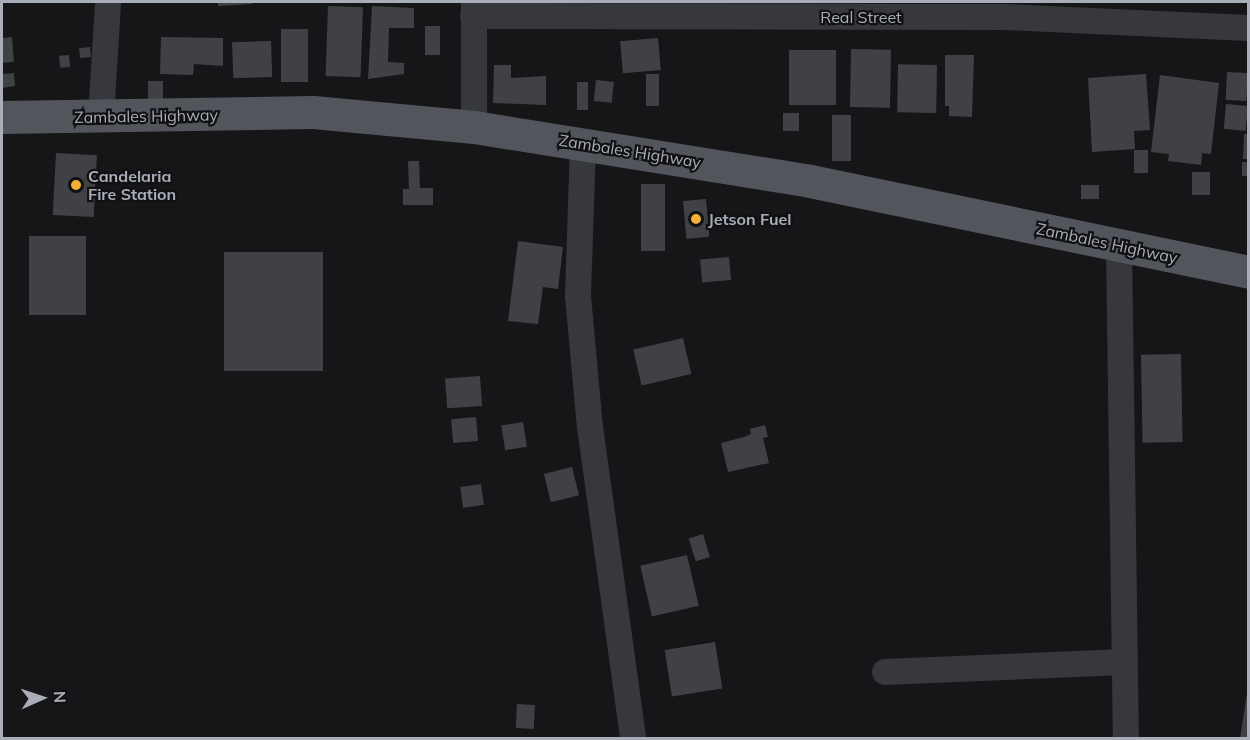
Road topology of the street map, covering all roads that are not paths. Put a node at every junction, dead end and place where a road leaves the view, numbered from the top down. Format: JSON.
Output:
{"nodes":[{"id":1,"x":108,"y":2,"type":"edge"},
{"id":2,"x":474,"y":9,"type":"edge"},
{"id":3,"x":729,"y":9,"type":"edge"},
{"id":4,"x":1005,"y":9,"type":"edge"},
{"id":5,"x":1248,"y":28,"type":"edge"},
{"id":6,"x":2,"y":117,"type":"edge"},
{"id":7,"x":100,"y":118,"type":"junction"},
{"id":8,"x":474,"y":128,"type":"junction"},
{"id":9,"x":583,"y":144,"type":"junction"},
{"id":10,"x":1119,"y":246,"type":"junction"},
{"id":11,"x":1248,"y":272,"type":"edge"},
{"id":12,"x":1123,"y":662,"type":"junction"},
{"id":13,"x":885,"y":672,"type":"dead end"},
{"id":14,"x":633,"y":738,"type":"edge"},
{"id":15,"x":1126,"y":738,"type":"edge"}],
"edges":[{"from":1,"to":7,"type":"street"},
{"from":2,"to":3,"type":"street","name":"Real Street"},
{"from":2,"to":8,"type":"street"},
{"from":3,"to":4,"type":"street","name":"Real Street"},
{"from":4,"to":5,"type":"street","name":"Real Street"},
{"from":6,"to":7,"type":"main road","name":"Zambales Highway"},
{"from":7,"to":8,"type":"main road","name":"Zambales Highway"},
{"from":8,"to":9,"type":"main road","name":"Zambales Highway"},
{"from":9,"to":10,"type":"main road","name":"Zambales Highway"},
{"from":9,"to":14,"type":"street"},
{"from":10,"to":11,"type":"main road","name":"Zambales Highway"},
{"from":10,"to":12,"type":"street"},
{"from":12,"to":13,"type":"street"},
{"from":12,"to":15,"type":"street"}]}
